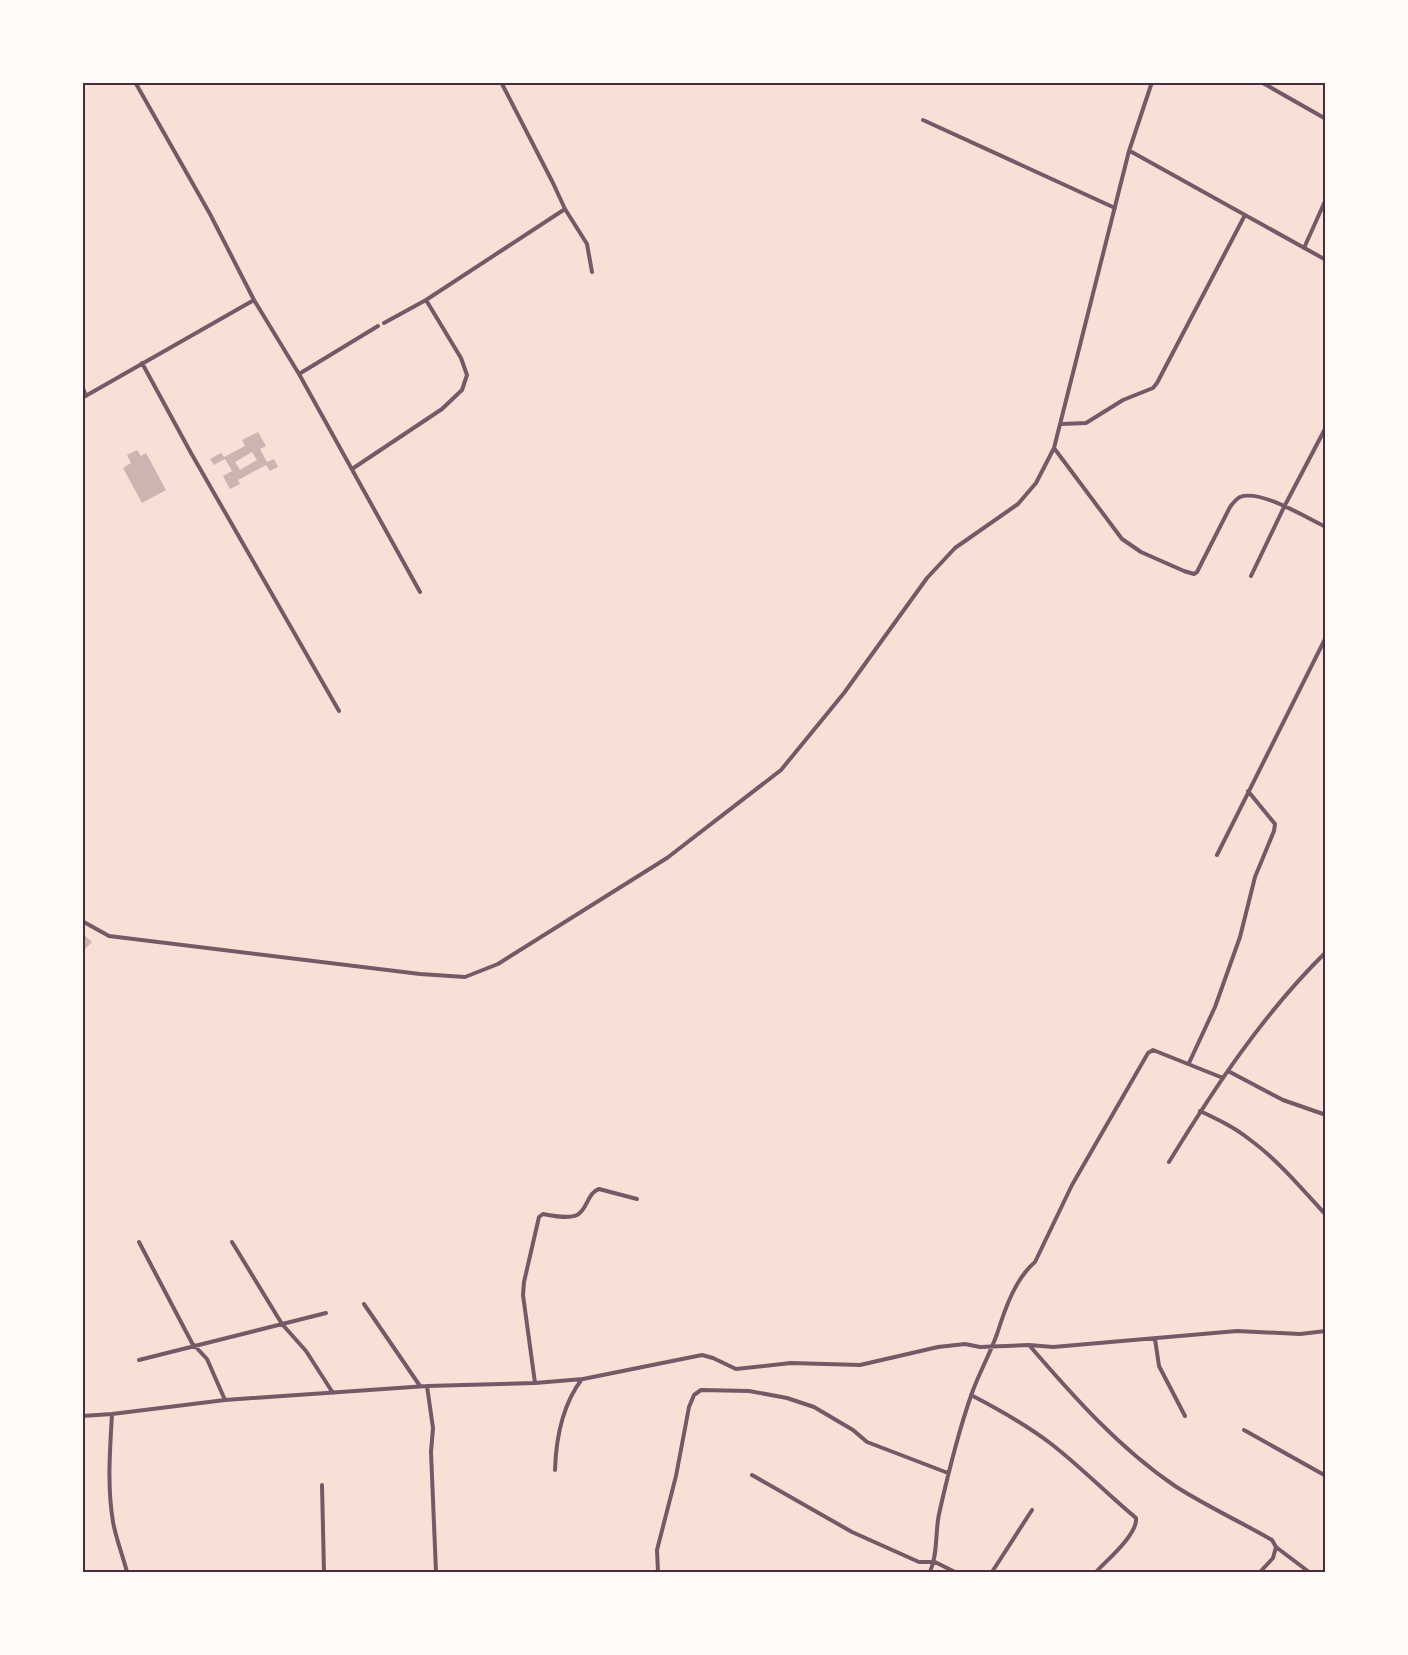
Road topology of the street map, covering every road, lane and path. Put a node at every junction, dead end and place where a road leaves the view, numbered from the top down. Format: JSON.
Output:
{"nodes":[{"id":1,"x":135,"y":82,"type":"edge"},
{"id":2,"x":501,"y":82,"type":"edge"},
{"id":3,"x":1152,"y":82,"type":"edge"},
{"id":4,"x":1261,"y":82,"type":"edge"},
{"id":5,"x":1326,"y":119,"type":"edge"},
{"id":6,"x":923,"y":120,"type":"dead end"},
{"id":7,"x":1130,"y":151,"type":"junction"},
{"id":8,"x":1326,"y":199,"type":"edge"},
{"id":9,"x":1115,"y":208,"type":"junction"},
{"id":10,"x":564,"y":209,"type":"junction"},
{"id":11,"x":1245,"y":214,"type":"junction"},
{"id":12,"x":1304,"y":248,"type":"junction"},
{"id":13,"x":1326,"y":260,"type":"edge"},
{"id":14,"x":592,"y":272,"type":"dead end"},
{"id":15,"x":254,"y":300,"type":"junction"},
{"id":16,"x":426,"y":300,"type":"junction"},
{"id":17,"x":384,"y":323,"type":"dead end"},
{"id":18,"x":378,"y":326,"type":"dead end"},
{"id":19,"x":142,"y":363,"type":"junction"},
{"id":20,"x":299,"y":374,"type":"junction"},
{"id":21,"x":82,"y":386,"type":"edge"},
{"id":22,"x":84,"y":397,"type":"edge"},
{"id":23,"x":1061,"y":424,"type":"junction"},
{"id":24,"x":1326,"y":427,"type":"edge"},
{"id":25,"x":1054,"y":448,"type":"junction"},
{"id":26,"x":352,"y":469,"type":"junction"},
{"id":27,"x":1284,"y":507,"type":"junction"},
{"id":28,"x":1326,"y":527,"type":"edge"},
{"id":29,"x":1251,"y":576,"type":"dead end"},
{"id":30,"x":420,"y":592,"type":"dead end"},
{"id":31,"x":1326,"y":637,"type":"edge"},
{"id":32,"x":339,"y":711,"type":"dead end"},
{"id":33,"x":1248,"y":791,"type":"junction"},
{"id":34,"x":1216,"y":855,"type":"dead end"},
{"id":35,"x":82,"y":921,"type":"edge"},
{"id":36,"x":1326,"y":952,"type":"edge"},
{"id":37,"x":1189,"y":1063,"type":"junction"},
{"id":38,"x":1228,"y":1071,"type":"junction"},
{"id":39,"x":1223,"y":1078,"type":"junction"},
{"id":40,"x":1200,"y":1111,"type":"junction"},
{"id":41,"x":1326,"y":1115,"type":"edge"},
{"id":42,"x":1169,"y":1162,"type":"dead end"},
{"id":43,"x":637,"y":1199,"type":"dead end"},
{"id":44,"x":1326,"y":1215,"type":"edge"},
{"id":45,"x":139,"y":1242,"type":"dead end"},
{"id":46,"x":232,"y":1242,"type":"dead end"},
{"id":47,"x":364,"y":1304,"type":"dead end"},
{"id":48,"x":326,"y":1313,"type":"dead end"},
{"id":49,"x":282,"y":1324,"type":"junction"},
{"id":50,"x":1326,"y":1331,"type":"edge"},
{"id":51,"x":1320,"y":1332,"type":"junction"},
{"id":52,"x":1326,"y":1338,"type":"edge"},
{"id":53,"x":1155,"y":1339,"type":"junction"},
{"id":54,"x":1029,"y":1345,"type":"junction"},
{"id":55,"x":196,"y":1346,"type":"junction"},
{"id":56,"x":991,"y":1346,"type":"junction"},
{"id":57,"x":139,"y":1360,"type":"dead end"},
{"id":58,"x":583,"y":1379,"type":"junction"},
{"id":59,"x":535,"y":1383,"type":"junction"},
{"id":60,"x":420,"y":1386,"type":"junction"},
{"id":61,"x":427,"y":1386,"type":"junction"},
{"id":62,"x":333,"y":1393,"type":"junction"},
{"id":63,"x":971,"y":1395,"type":"junction"},
{"id":64,"x":225,"y":1400,"type":"junction"},
{"id":65,"x":112,"y":1414,"type":"junction"},
{"id":66,"x":82,"y":1416,"type":"edge"},
{"id":67,"x":1185,"y":1416,"type":"dead end"},
{"id":68,"x":1244,"y":1431,"type":"dead end"},
{"id":69,"x":555,"y":1470,"type":"dead end"},
{"id":70,"x":948,"y":1473,"type":"junction"},
{"id":71,"x":753,"y":1475,"type":"dead end"},
{"id":72,"x":1326,"y":1476,"type":"edge"},
{"id":73,"x":322,"y":1485,"type":"dead end"},
{"id":74,"x":1032,"y":1510,"type":"dead end"},
{"id":75,"x":1276,"y":1547,"type":"junction"},
{"id":76,"x":935,"y":1562,"type":"junction"},
{"id":77,"x":127,"y":1572,"type":"edge"},
{"id":78,"x":324,"y":1572,"type":"edge"},
{"id":79,"x":436,"y":1572,"type":"edge"},
{"id":80,"x":657,"y":1572,"type":"edge"},
{"id":81,"x":930,"y":1572,"type":"edge"},
{"id":82,"x":954,"y":1572,"type":"edge"},
{"id":83,"x":992,"y":1572,"type":"edge"},
{"id":84,"x":1096,"y":1572,"type":"edge"},
{"id":85,"x":1260,"y":1572,"type":"edge"},
{"id":86,"x":1310,"y":1572,"type":"edge"}],
"edges":[{"from":1,"to":15,"type":"street"},
{"from":2,"to":10,"type":"street"},
{"from":3,"to":7,"type":"street"},
{"from":4,"to":5,"type":"street"},
{"from":6,"to":9,"type":"street"},
{"from":7,"to":9,"type":"street"},
{"from":7,"to":11,"type":"street"},
{"from":8,"to":12,"type":"street"},
{"from":9,"to":23,"type":"street"},
{"from":10,"to":14,"type":"street"},
{"from":10,"to":16,"type":"street"},
{"from":11,"to":12,"type":"street"},
{"from":11,"to":23,"type":"street"},
{"from":12,"to":13,"type":"street"},
{"from":15,"to":19,"type":"street"},
{"from":15,"to":20,"type":"street"},
{"from":16,"to":17,"type":"street"},
{"from":16,"to":26,"type":"street"},
{"from":18,"to":20,"type":"street"},
{"from":19,"to":22,"type":"street"},
{"from":19,"to":32,"type":"street"},
{"from":20,"to":26,"type":"street"},
{"from":21,"to":22,"type":"street"},
{"from":23,"to":25,"type":"street"},
{"from":24,"to":27,"type":"street"},
{"from":25,"to":27,"type":"street"},
{"from":25,"to":35,"type":"street"},
{"from":26,"to":30,"type":"street"},
{"from":27,"to":28,"type":"street"},
{"from":27,"to":29,"type":"street"},
{"from":31,"to":33,"type":"street"},
{"from":33,"to":34,"type":"street"},
{"from":33,"to":37,"type":"street"},
{"from":36,"to":38,"type":"street"},
{"from":37,"to":39,"type":"street"},
{"from":37,"to":56,"type":"street"},
{"from":38,"to":39,"type":"street"},
{"from":38,"to":41,"type":"street"},
{"from":39,"to":40,"type":"street"},
{"from":40,"to":42,"type":"street"},
{"from":40,"to":44,"type":"street"},
{"from":43,"to":59,"type":"street"},
{"from":45,"to":55,"type":"street"},
{"from":46,"to":49,"type":"street"},
{"from":47,"to":60,"type":"street"},
{"from":48,"to":49,"type":"street"},
{"from":49,"to":55,"type":"street"},
{"from":49,"to":62,"type":"street"},
{"from":50,"to":51,"type":"street"},
{"from":51,"to":52,"type":"street"},
{"from":51,"to":53,"type":"street"},
{"from":53,"to":54,"type":"street"},
{"from":53,"to":67,"type":"street"},
{"from":54,"to":56,"type":"street"},
{"from":54,"to":75,"type":"street"},
{"from":55,"to":57,"type":"street"},
{"from":55,"to":64,"type":"street"},
{"from":56,"to":58,"type":"street"},
{"from":56,"to":63,"type":"street"},
{"from":58,"to":59,"type":"street"},
{"from":58,"to":69,"type":"street"},
{"from":59,"to":61,"type":"street"},
{"from":60,"to":61,"type":"street"},
{"from":60,"to":62,"type":"street"},
{"from":61,"to":79,"type":"street"},
{"from":62,"to":64,"type":"street"},
{"from":63,"to":70,"type":"street"},
{"from":63,"to":84,"type":"street"},
{"from":64,"to":65,"type":"street"},
{"from":65,"to":66,"type":"street"},
{"from":65,"to":77,"type":"street"},
{"from":68,"to":72,"type":"street"},
{"from":70,"to":76,"type":"street"},
{"from":70,"to":80,"type":"street"},
{"from":71,"to":76,"type":"street"},
{"from":73,"to":78,"type":"street"},
{"from":74,"to":83,"type":"street"},
{"from":75,"to":85,"type":"street"},
{"from":75,"to":86,"type":"street"},
{"from":76,"to":81,"type":"street"},
{"from":76,"to":82,"type":"street"}]}
